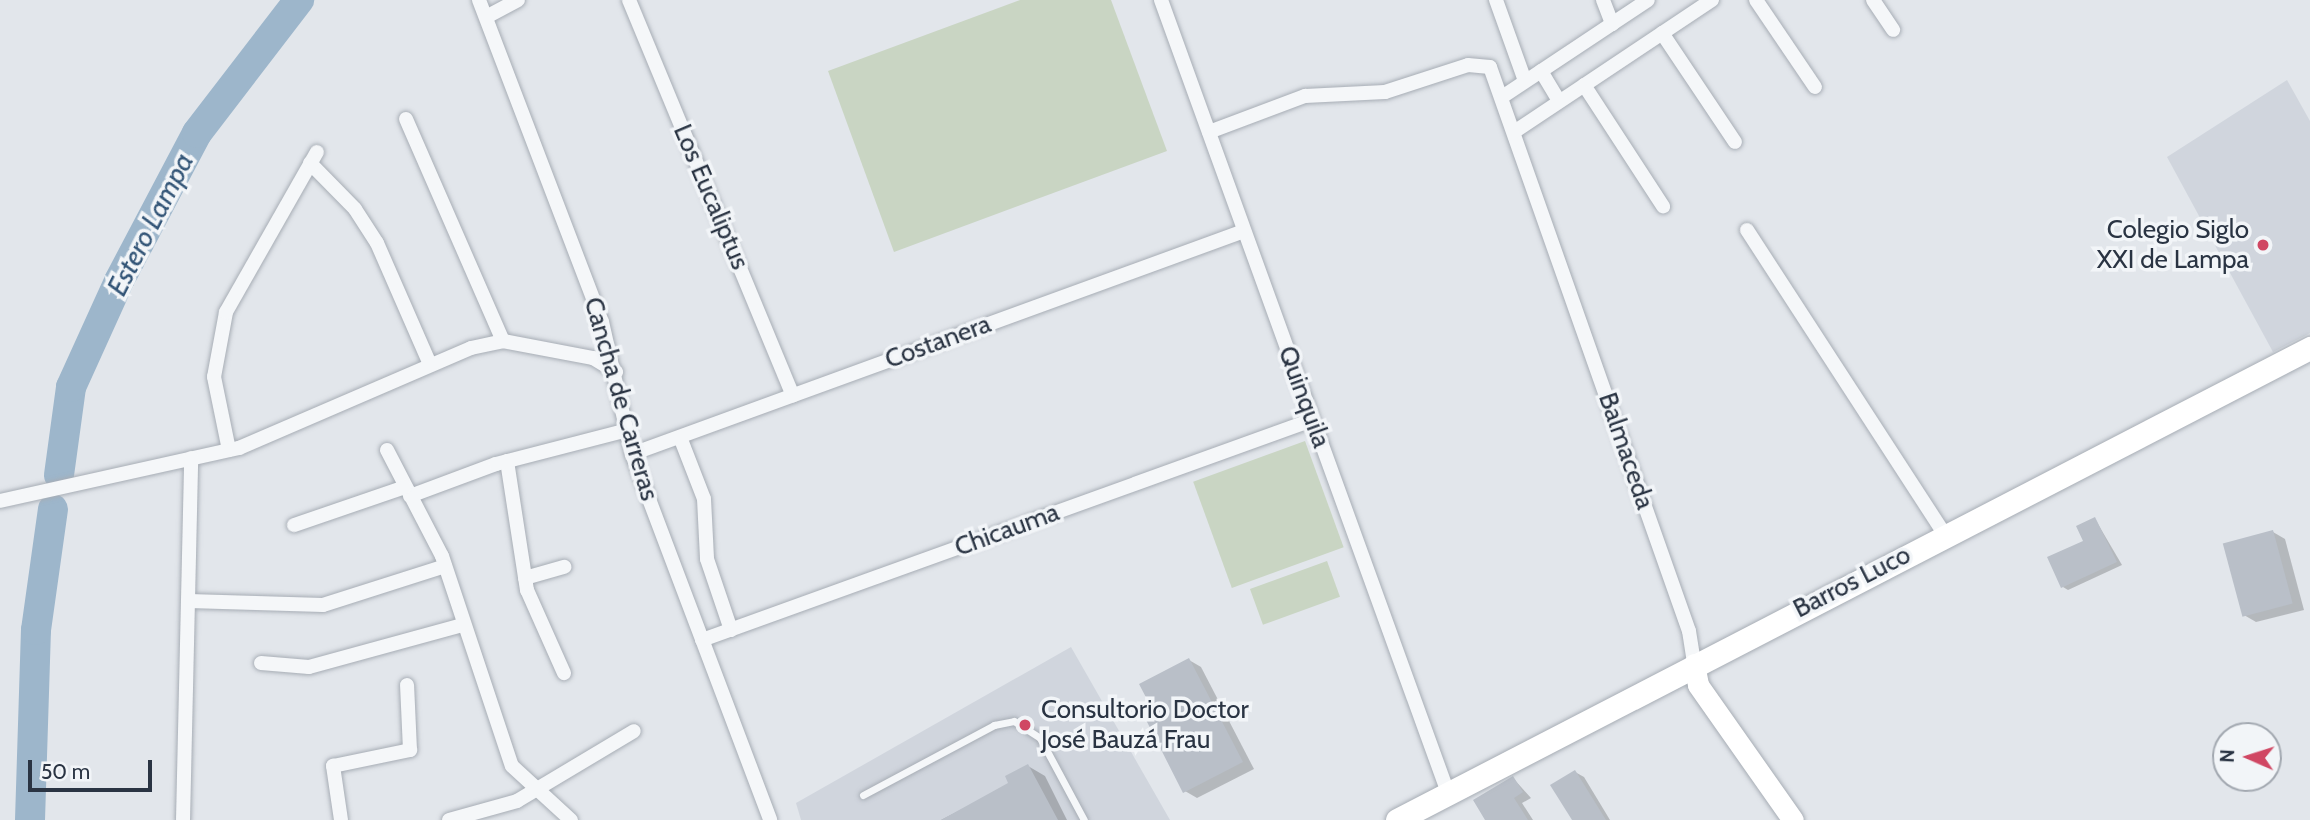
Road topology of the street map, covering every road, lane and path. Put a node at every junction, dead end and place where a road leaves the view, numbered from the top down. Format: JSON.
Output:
{"nodes":[{"id":1,"x":479,"y":0,"type":"edge"},
{"id":2,"x":518,"y":0,"type":"edge"},
{"id":3,"x":629,"y":0,"type":"edge"},
{"id":4,"x":1161,"y":0,"type":"edge"},
{"id":5,"x":1496,"y":0,"type":"edge"},
{"id":6,"x":1603,"y":0,"type":"edge"},
{"id":7,"x":1648,"y":0,"type":"edge"},
{"id":8,"x":1712,"y":0,"type":"edge"},
{"id":9,"x":1756,"y":0,"type":"edge"},
{"id":10,"x":1873,"y":0,"type":"edge"},
{"id":11,"x":488,"y":16,"type":"junction"},
{"id":12,"x":1612,"y":24,"type":"junction"},
{"id":13,"x":1894,"y":30,"type":"dead end"},
{"id":14,"x":1662,"y":33,"type":"junction"},
{"id":15,"x":1541,"y":71,"type":"junction"},
{"id":16,"x":1525,"y":81,"type":"junction"},
{"id":17,"x":1584,"y":85,"type":"junction"},
{"id":18,"x":1815,"y":87,"type":"dead end"},
{"id":19,"x":1502,"y":97,"type":"junction"},
{"id":20,"x":1559,"y":102,"type":"junction"},
{"id":21,"x":406,"y":119,"type":"dead end"},
{"id":22,"x":1209,"y":132,"type":"junction"},
{"id":23,"x":1514,"y":132,"type":"junction"},
{"id":24,"x":1735,"y":142,"type":"dead end"},
{"id":25,"x":1662,"y":206,"type":"dead end"},
{"id":26,"x":1244,"y":230,"type":"junction"},
{"id":27,"x":1747,"y":230,"type":"dead end"},
{"id":28,"x":503,"y":341,"type":"junction"},
{"id":29,"x":2310,"y":348,"type":"edge"},
{"id":30,"x":429,"y":362,"type":"junction"},
{"id":31,"x":616,"y":372,"type":"junction"},
{"id":32,"x":793,"y":395,"type":"junction"},
{"id":33,"x":1312,"y":420,"type":"junction"},
{"id":34,"x":627,"y":430,"type":"junction"},
{"id":35,"x":680,"y":437,"type":"junction"},
{"id":36,"x":229,"y":450,"type":"junction"},
{"id":37,"x":387,"y":450,"type":"dead end"},
{"id":38,"x":632,"y":454,"type":"junction"},
{"id":39,"x":191,"y":458,"type":"junction"},
{"id":40,"x":507,"y":461,"type":"junction"},
{"id":41,"x":407,"y":491,"type":"junction"},
{"id":42,"x":0,"y":501,"type":"edge"},
{"id":43,"x":294,"y":525,"type":"dead end"},
{"id":44,"x":1945,"y":535,"type":"junction"},
{"id":45,"x":445,"y":566,"type":"junction"},
{"id":46,"x":564,"y":567,"type":"dead end"},
{"id":47,"x":525,"y":578,"type":"junction"},
{"id":48,"x":189,"y":601,"type":"junction"},
{"id":49,"x":463,"y":625,"type":"junction"},
{"id":50,"x":731,"y":630,"type":"junction"},
{"id":51,"x":702,"y":640,"type":"junction"},
{"id":52,"x":261,"y":663,"type":"dead end"},
{"id":53,"x":1694,"y":664,"type":"junction"},
{"id":54,"x":564,"y":673,"type":"dead end"},
{"id":55,"x":407,"y":685,"type":"dead end"},
{"id":56,"x":634,"y":731,"type":"dead end"},
{"id":57,"x":538,"y":791,"type":"junction"},
{"id":58,"x":1448,"y":793,"type":"junction"},
{"id":59,"x":863,"y":794,"type":"dead end"},
{"id":60,"x":563,"y":817,"type":"edge"},
{"id":61,"x":183,"y":820,"type":"edge"},
{"id":62,"x":341,"y":820,"type":"edge"},
{"id":63,"x":449,"y":820,"type":"edge"},
{"id":64,"x":771,"y":820,"type":"edge"},
{"id":65,"x":1084,"y":820,"type":"edge"},
{"id":66,"x":1397,"y":820,"type":"edge"},
{"id":67,"x":1793,"y":820,"type":"edge"}],
"edges":[{"from":1,"to":11,"type":"street","name":"Cancha de Carreras"},
{"from":2,"to":11,"type":"street"},
{"from":3,"to":32,"type":"street","name":"Los Eucaliptus"},
{"from":4,"to":22,"type":"street","name":"Quinquila"},
{"from":5,"to":16,"type":"street"},
{"from":6,"to":12,"type":"street"},
{"from":7,"to":12,"type":"street"},
{"from":8,"to":14,"type":"street"},
{"from":9,"to":18,"type":"street"},
{"from":10,"to":13,"type":"street"},
{"from":11,"to":31,"type":"street","name":"Cancha de Carreras"},
{"from":12,"to":15,"type":"street"},
{"from":14,"to":17,"type":"street"},
{"from":14,"to":24,"type":"street"},
{"from":15,"to":16,"type":"street"},
{"from":15,"to":20,"type":"street"},
{"from":16,"to":19,"type":"street"},
{"from":17,"to":20,"type":"street"},
{"from":17,"to":25,"type":"street"},
{"from":19,"to":22,"type":"street","name":"Balmaceda"},
{"from":19,"to":23,"type":"street","name":"Balmaceda"},
{"from":20,"to":23,"type":"street"},
{"from":21,"to":28,"type":"street"},
{"from":22,"to":26,"type":"street","name":"Quinquila"},
{"from":23,"to":53,"type":"street","name":"Balmaceda"},
{"from":26,"to":32,"type":"street","name":"Costanera"},
{"from":26,"to":33,"type":"street","name":"Quinquila"},
{"from":27,"to":44,"type":"street"},
{"from":28,"to":30,"type":"street"},
{"from":28,"to":31,"type":"street"},
{"from":29,"to":44,"type":"main road","name":"Barros Luco"},
{"from":30,"to":36,"type":"street"},
{"from":30,"to":36,"type":"street"},
{"from":31,"to":34,"type":"street","name":"Cancha de Carreras"},
{"from":32,"to":35,"type":"street","name":"Costanera"},
{"from":33,"to":50,"type":"street","name":"Chicauma"},
{"from":33,"to":58,"type":"street","name":"Quinquila"},
{"from":34,"to":38,"type":"street","name":"Cancha de Carreras"},
{"from":34,"to":40,"type":"street"},
{"from":35,"to":38,"type":"street","name":"Costanera"},
{"from":35,"to":50,"type":"street"},
{"from":36,"to":39,"type":"street"},
{"from":37,"to":41,"type":"street"},
{"from":38,"to":51,"type":"street","name":"Cancha de Carreras"},
{"from":39,"to":42,"type":"street"},
{"from":39,"to":48,"type":"street"},
{"from":40,"to":41,"type":"street"},
{"from":40,"to":47,"type":"street"},
{"from":41,"to":43,"type":"street"},
{"from":41,"to":45,"type":"street"},
{"from":44,"to":53,"type":"main road","name":"Barros Luco"},
{"from":45,"to":48,"type":"street"},
{"from":45,"to":49,"type":"street"},
{"from":46,"to":47,"type":"street"},
{"from":47,"to":54,"type":"street"},
{"from":48,"to":61,"type":"street"},
{"from":49,"to":52,"type":"street"},
{"from":49,"to":57,"type":"street"},
{"from":50,"to":51,"type":"street","name":"Chicauma"},
{"from":51,"to":64,"type":"street","name":"Cancha de Carreras"},
{"from":53,"to":58,"type":"main road","name":"Barros Luco"},
{"from":53,"to":67,"type":"street","name":"Balmaceda"},
{"from":55,"to":62,"type":"street"},
{"from":56,"to":57,"type":"street"},
{"from":57,"to":60,"type":"street"},
{"from":57,"to":63,"type":"street"},
{"from":58,"to":66,"type":"main road","name":"Barros Luco"},
{"from":59,"to":65,"type":"lane"}]}
